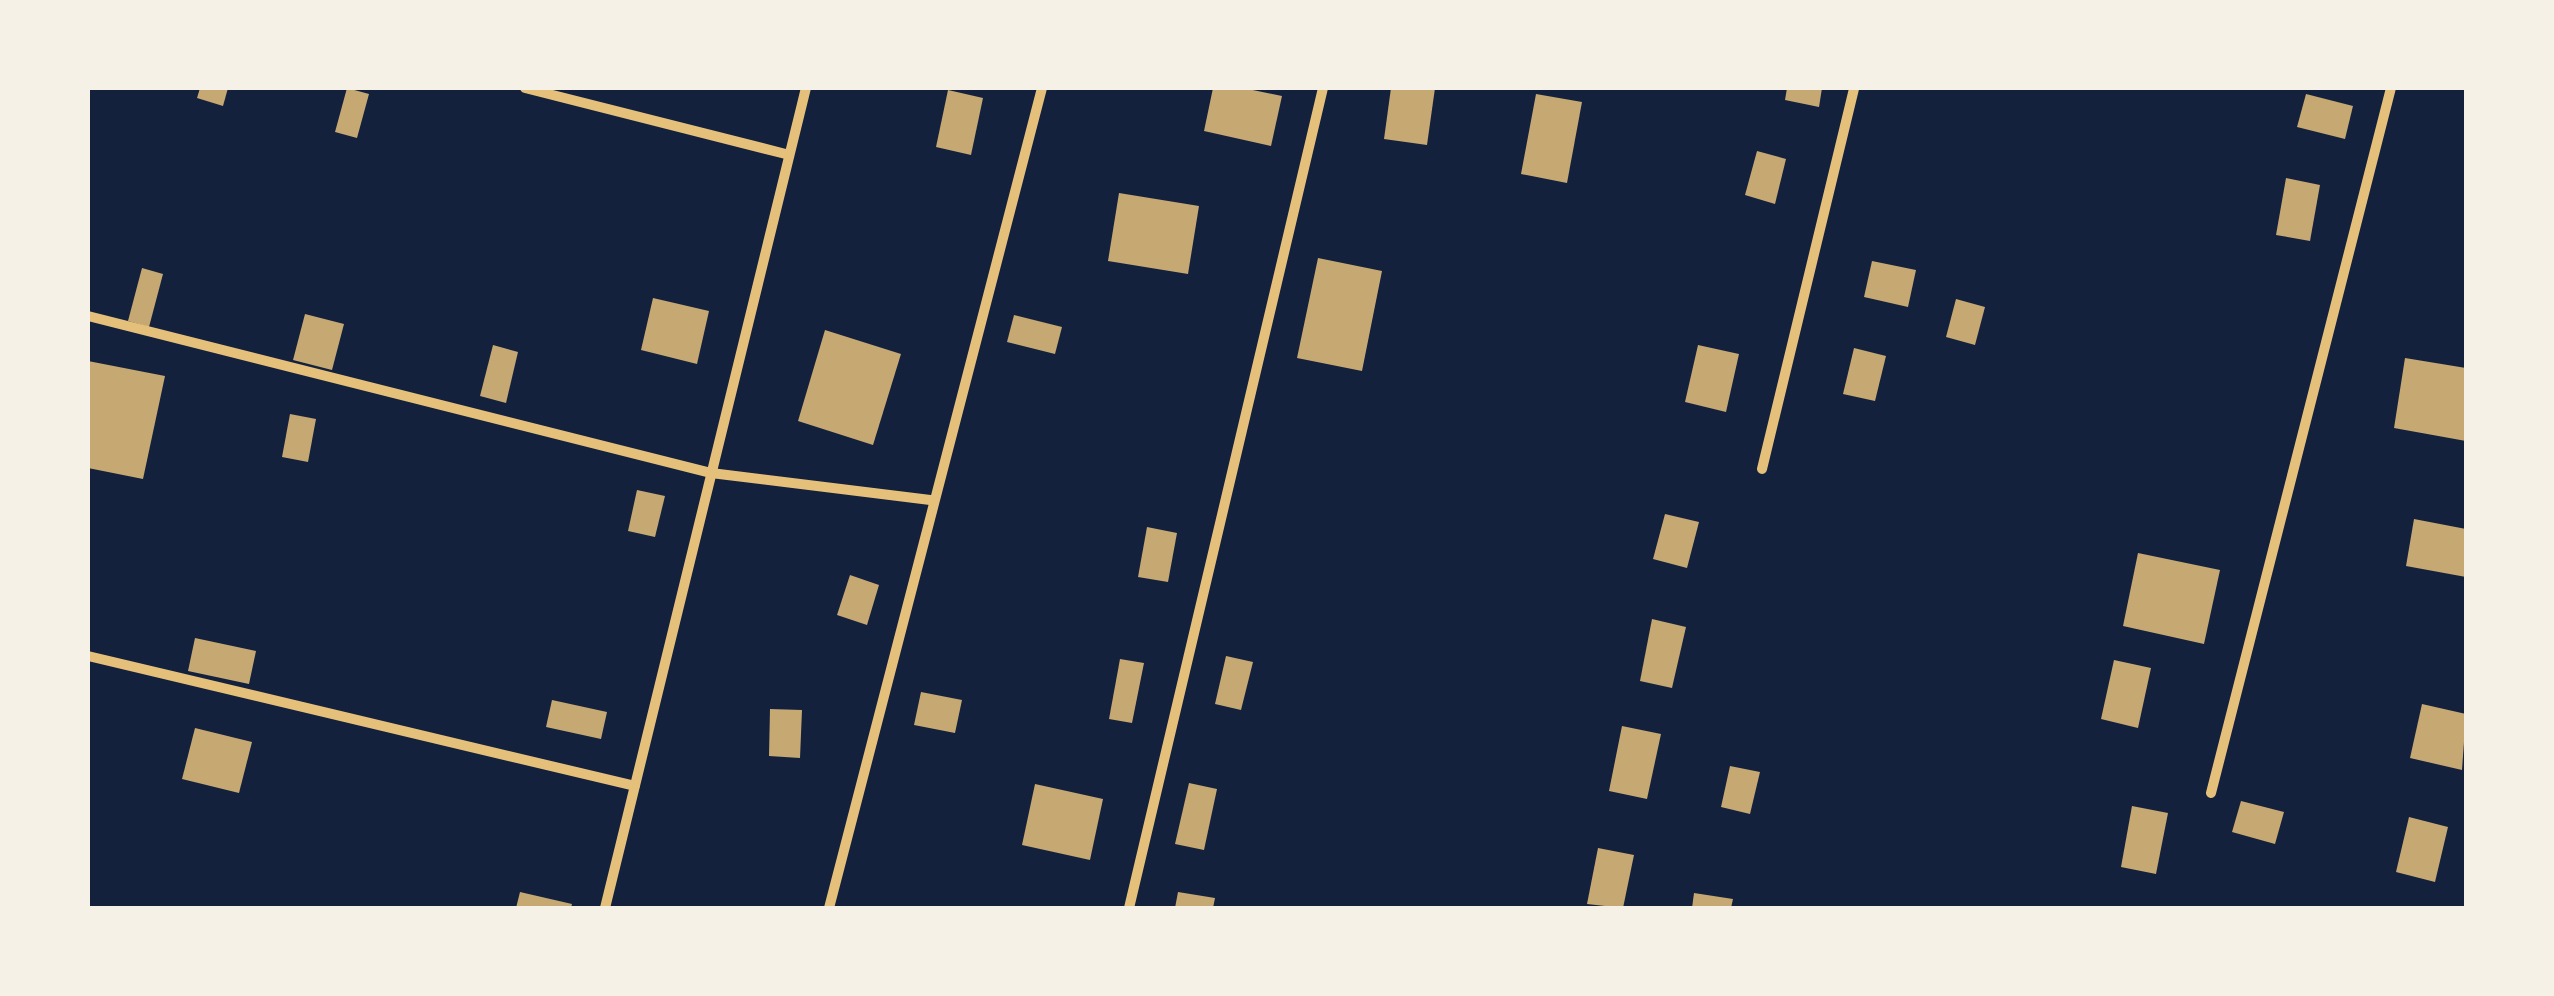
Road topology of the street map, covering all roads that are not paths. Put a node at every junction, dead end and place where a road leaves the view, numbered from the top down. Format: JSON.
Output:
{"nodes":[{"id":1,"x":526,"y":88,"type":"edge"},
{"id":2,"x":806,"y":88,"type":"edge"},
{"id":3,"x":1042,"y":88,"type":"edge"},
{"id":4,"x":1324,"y":88,"type":"edge"},
{"id":5,"x":1854,"y":88,"type":"edge"},
{"id":6,"x":2391,"y":88,"type":"edge"},
{"id":7,"x":789,"y":154,"type":"junction"},
{"id":8,"x":88,"y":316,"type":"edge"},
{"id":9,"x":1762,"y":469,"type":"dead end"},
{"id":10,"x":711,"y":472,"type":"junction"},
{"id":11,"x":932,"y":500,"type":"junction"},
{"id":12,"x":88,"y":656,"type":"edge"},
{"id":13,"x":635,"y":786,"type":"junction"},
{"id":14,"x":2211,"y":793,"type":"dead end"},
{"id":15,"x":605,"y":908,"type":"edge"},
{"id":16,"x":829,"y":908,"type":"edge"},
{"id":17,"x":1130,"y":908,"type":"edge"}],
"edges":[{"from":1,"to":7,"type":"street"},
{"from":2,"to":7,"type":"street"},
{"from":3,"to":11,"type":"street"},
{"from":4,"to":17,"type":"street"},
{"from":5,"to":9,"type":"street"},
{"from":6,"to":14,"type":"street"},
{"from":7,"to":10,"type":"street"},
{"from":8,"to":10,"type":"street"},
{"from":10,"to":11,"type":"street"},
{"from":10,"to":13,"type":"street"},
{"from":11,"to":16,"type":"street"},
{"from":12,"to":13,"type":"street"},
{"from":13,"to":15,"type":"street"}]}
